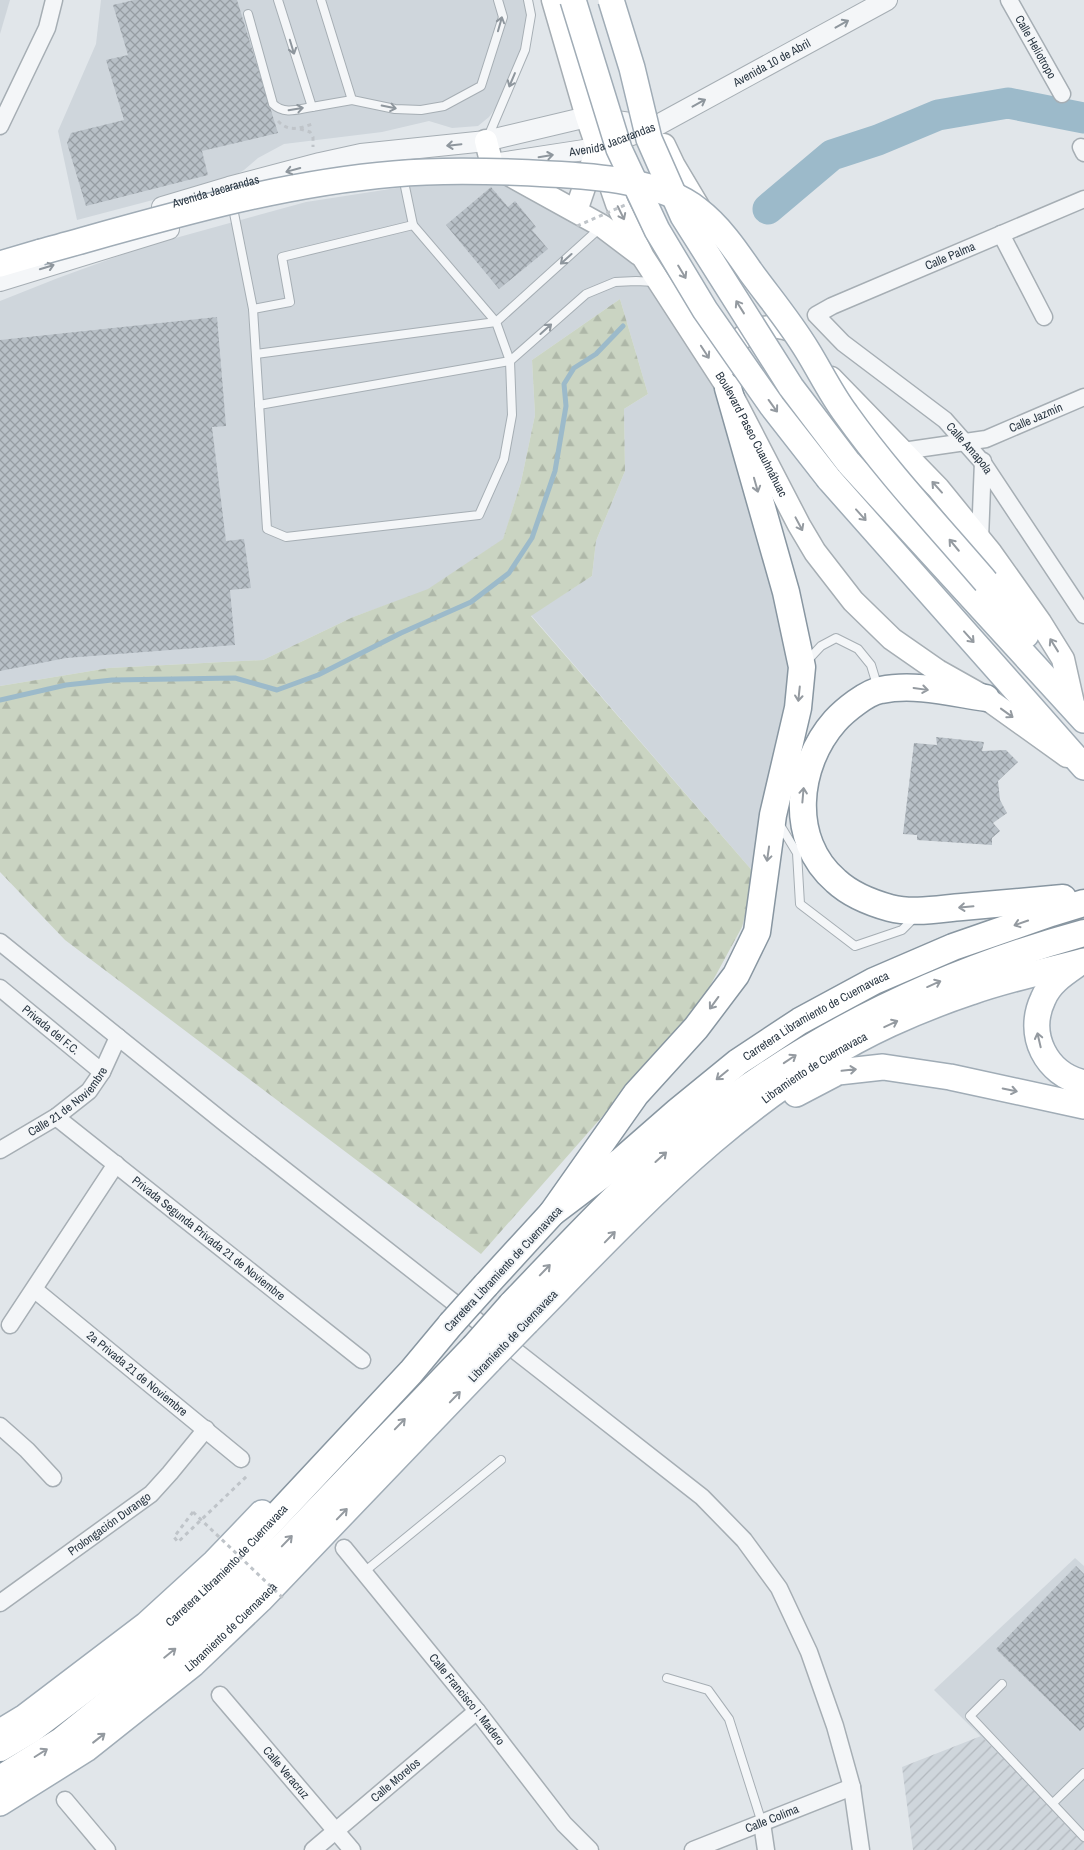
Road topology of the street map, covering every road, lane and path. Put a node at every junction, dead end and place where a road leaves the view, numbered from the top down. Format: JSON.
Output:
{"nodes":[{"id":1,"x":54,"y":0,"type":"edge"},
{"id":2,"x":278,"y":0,"type":"edge"},
{"id":3,"x":321,"y":0,"type":"edge"},
{"id":4,"x":498,"y":0,"type":"edge"},
{"id":5,"x":528,"y":0,"type":"edge"},
{"id":6,"x":553,"y":0,"type":"edge"},
{"id":7,"x":564,"y":0,"type":"edge"},
{"id":8,"x":573,"y":0,"type":"edge"},
{"id":9,"x":611,"y":0,"type":"edge"},
{"id":10,"x":621,"y":0,"type":"edge"},
{"id":11,"x":886,"y":0,"type":"edge"},
{"id":12,"x":1009,"y":0,"type":"edge"},
{"id":13,"x":865,"y":5,"type":"edge"},
{"id":14,"x":248,"y":14,"type":"dead end"},
{"id":15,"x":1062,"y":94,"type":"dead end"},
{"id":16,"x":352,"y":100,"type":"junction"},
{"id":17,"x":312,"y":106,"type":"junction"},
{"id":18,"x":595,"y":119,"type":"junction"},
{"id":19,"x":0,"y":126,"type":"edge"},
{"id":20,"x":647,"y":127,"type":"junction"},
{"id":21,"x":486,"y":141,"type":"junction"},
{"id":22,"x":603,"y":145,"type":"junction"},
{"id":23,"x":354,"y":156,"type":"junction"},
{"id":24,"x":492,"y":164,"type":"junction"},
{"id":25,"x":403,"y":177,"type":"junction"},
{"id":26,"x":358,"y":184,"type":"junction"},
{"id":27,"x":229,"y":187,"type":"junction"},
{"id":28,"x":1084,"y":199,"type":"edge"},
{"id":29,"x":234,"y":208,"type":"junction"},
{"id":30,"x":576,"y":211,"type":"junction"},
{"id":31,"x":413,"y":225,"type":"junction"},
{"id":32,"x":602,"y":226,"type":"junction"},
{"id":33,"x":1001,"y":234,"type":"junction"},
{"id":34,"x":0,"y":256,"type":"edge"},
{"id":35,"x":643,"y":257,"type":"junction"},
{"id":36,"x":739,"y":262,"type":"junction"},
{"id":37,"x":0,"y":264,"type":"edge"},
{"id":38,"x":0,"y":281,"type":"edge"},
{"id":39,"x":659,"y":283,"type":"junction"},
{"id":40,"x":253,"y":309,"type":"junction"},
{"id":41,"x":816,"y":315,"type":"joint"},
{"id":42,"x":1044,"y":317,"type":"dead end"},
{"id":43,"x":496,"y":322,"type":"junction"},
{"id":44,"x":795,"y":332,"type":"junction"},
{"id":45,"x":256,"y":354,"type":"junction"},
{"id":46,"x":510,"y":362,"type":"junction"},
{"id":47,"x":728,"y":388,"type":"junction"},
{"id":48,"x":1084,"y":397,"type":"edge"},
{"id":49,"x":259,"y":405,"type":"junction"},
{"id":50,"x":986,"y":439,"type":"junction"},
{"id":51,"x":966,"y":442,"type":"junction"},
{"id":52,"x":903,"y":451,"type":"junction"},
{"id":53,"x":983,"y":463,"type":"junction"},
{"id":54,"x":980,"y":539,"type":"junction"},
{"id":55,"x":1078,"y":595,"type":"edge"},
{"id":56,"x":1084,"y":615,"type":"edge"},
{"id":57,"x":802,"y":667,"type":"junction"},
{"id":58,"x":879,"y":690,"type":"junction"},
{"id":59,"x":986,"y":698,"type":"junction"},
{"id":60,"x":1079,"y":714,"type":"edge"},
{"id":61,"x":1084,"y":768,"type":"edge"},
{"id":62,"x":773,"y":815,"type":"junction"},
{"id":63,"x":1084,"y":896,"type":"edge"},
{"id":64,"x":1084,"y":903,"type":"edge"},
{"id":65,"x":920,"y":911,"type":"junction"},
{"id":66,"x":1084,"y":933,"type":"edge"},
{"id":67,"x":0,"y":942,"type":"edge"},
{"id":68,"x":1083,"y":961,"type":"edge"},
{"id":69,"x":0,"y":988,"type":"edge"},
{"id":70,"x":118,"y":1037,"type":"junction"},
{"id":71,"x":102,"y":1072,"type":"junction"},
{"id":72,"x":1084,"y":1083,"type":"edge"},
{"id":73,"x":1084,"y":1106,"type":"edge"},
{"id":74,"x":56,"y":1117,"type":"junction"},
{"id":75,"x":0,"y":1150,"type":"edge"},
{"id":76,"x":700,"y":1152,"type":"junction"},
{"id":77,"x":116,"y":1164,"type":"junction"},
{"id":78,"x":552,"y":1213,"type":"junction"},
{"id":79,"x":35,"y":1290,"type":"junction"},
{"id":80,"x":519,"y":1314,"type":"junction"},
{"id":81,"x":451,"y":1324,"type":"junction"},
{"id":82,"x":10,"y":1325,"type":"dead end"},
{"id":83,"x":482,"y":1353,"type":"junction"},
{"id":84,"x":362,"y":1360,"type":"dead end"},
{"id":85,"x":0,"y":1426,"type":"edge"},
{"id":86,"x":206,"y":1429,"type":"junction"},
{"id":87,"x":241,"y":1458,"type":"joint"},
{"id":88,"x":501,"y":1460,"type":"dead end"},
{"id":89,"x":53,"y":1478,"type":"dead end"},
{"id":90,"x":344,"y":1548,"type":"dead end"},
{"id":91,"x":364,"y":1572,"type":"junction"},
{"id":92,"x":284,"y":1600,"type":"dead end"},
{"id":93,"x":0,"y":1603,"type":"edge"},
{"id":94,"x":667,"y":1678,"type":"dead end"},
{"id":95,"x":1002,"y":1684,"type":"dead end"},
{"id":96,"x":220,"y":1695,"type":"dead end"},
{"id":97,"x":477,"y":1711,"type":"junction"},
{"id":98,"x":0,"y":1732,"type":"edge"},
{"id":99,"x":0,"y":1748,"type":"edge"},
{"id":100,"x":1084,"y":1773,"type":"edge"},
{"id":101,"x":0,"y":1779,"type":"edge"},
{"id":102,"x":852,"y":1786,"type":"junction"},
{"id":103,"x":65,"y":1800,"type":"dead end"},
{"id":104,"x":0,"y":1803,"type":"edge"},
{"id":105,"x":1053,"y":1803,"type":"junction"},
{"id":106,"x":762,"y":1823,"type":"junction"},
{"id":107,"x":336,"y":1831,"type":"junction"},
{"id":108,"x":1084,"y":1837,"type":"edge"},
{"id":109,"x":107,"y":1850,"type":"edge"},
{"id":110,"x":313,"y":1850,"type":"edge"},
{"id":111,"x":352,"y":1850,"type":"edge"},
{"id":112,"x":590,"y":1850,"type":"edge"},
{"id":113,"x":693,"y":1850,"type":"edge"},
{"id":114,"x":766,"y":1850,"type":"edge"},
{"id":115,"x":861,"y":1850,"type":"edge"}],
"edges":[{"from":1,"to":19,"type":"street"},
{"from":2,"to":17,"type":"lane","one_way":true},
{"from":3,"to":16,"type":"lane"},
{"from":16,"to":4,"type":"lane","one_way":true},
{"from":5,"to":21,"type":"lane","one_way":true},
{"from":6,"to":18,"type":"main road","name":"Boulevard Paseo Cuauhnáhuac"},
{"from":7,"to":18,"type":"main road"},
{"from":8,"to":61,"type":"main road","name":"Boulevard Paseo Cuauhnáhuac","one_way":true,"bridge":true},
{"from":60,"to":9,"type":"main road","one_way":true,"bridge":true},
{"from":10,"to":20,"type":"main road"},
{"from":11,"to":13,"type":"street","name":"Avenida 10 de Abril"},
{"from":12,"to":15,"type":"street","name":"Calle Heliotropo"},
{"from":20,"to":13,"type":"street","name":"Avenida 10 de Abril","one_way":true},
{"from":14,"to":17,"type":"lane","one_way":true},
{"from":16,"to":17,"type":"lane"},
{"from":18,"to":20,"type":"street","name":"Avenida Jacarandas"},
{"from":18,"to":21,"type":"street","name":"Avenida Jacarandas"},
{"from":18,"to":22,"type":"main road","name":"Boulevard Paseo Cuauhnáhuac"},
{"from":20,"to":22,"type":"street","name":"Avenida Jacarandas"},
{"from":20,"to":36,"type":"main road","bridge":true},
{"from":20,"to":36,"type":"main road"},
{"from":21,"to":23,"type":"street","name":"Avenida Jacarandas","one_way":true},
{"from":21,"to":24,"type":"main road"},
{"from":24,"to":22,"type":"street","name":"Avenida Jacarandas","one_way":true},
{"from":22,"to":30,"type":"main road"},
{"from":22,"to":35,"type":"main road","name":"Boulevard Paseo Cuauhnáhuac","one_way":true},
{"from":23,"to":26,"type":"street"},
{"from":23,"to":27,"type":"street","name":"Avenida Jacarandas","one_way":true},
{"from":24,"to":25,"type":"street","name":"Avenida Jacarandas"},
{"from":24,"to":30,"type":"main road"},
{"from":25,"to":26,"type":"street","name":"Avenida Jacarandas"},
{"from":25,"to":31,"type":"lane"},
{"from":26,"to":29,"type":"street","name":"Avenida Jacarandas"},
{"from":27,"to":29,"type":"lane"},
{"from":27,"to":34,"type":"street","name":"Avenida Jacarandas"},
{"from":28,"to":33,"type":"street","name":"Calle Palma"},
{"from":38,"to":29,"type":"street","name":"Avenida Jacarandas","one_way":true},
{"from":29,"to":40,"type":"lane"},
{"from":30,"to":32,"type":"main road"},
{"from":31,"to":40,"type":"lane"},
{"from":31,"to":43,"type":"lane"},
{"from":32,"to":35,"type":"main road"},
{"from":32,"to":43,"type":"lane","one_way":true},
{"from":33,"to":41,"type":"street","name":"Calle Palma"},
{"from":33,"to":42,"type":"street"},
{"from":35,"to":39,"type":"main road","name":"Boulevard Paseo Cuauhnáhuac"},
{"from":36,"to":44,"type":"main road"},
{"from":60,"to":37,"type":"main road","one_way":true,"bridge":true},
{"from":46,"to":39,"type":"lane","one_way":true},
{"from":39,"to":47,"type":"main road","name":"Boulevard Paseo Cuauhnáhuac","one_way":true},
{"from":40,"to":45,"type":"lane"},
{"from":41,"to":51,"type":"street","name":"Calle Amapola"},
{"from":43,"to":45,"type":"lane"},
{"from":43,"to":46,"type":"lane"},
{"from":44,"to":47,"type":"main road"},
{"from":44,"to":52,"type":"main road"},
{"from":45,"to":49,"type":"lane"},
{"from":46,"to":49,"type":"lane"},
{"from":46,"to":49,"type":"lane"},
{"from":47,"to":57,"type":"highway","one_way":true},
{"from":47,"to":59,"type":"main road","name":"Boulevard Paseo Cuauhnáhuac","one_way":true},
{"from":48,"to":50,"type":"street","name":"Calle Jazmín"},
{"from":50,"to":51,"type":"street","name":"Calle Jazmín"},
{"from":50,"to":53,"type":"street"},
{"from":51,"to":52,"type":"street","name":"Calle Jazmín"},
{"from":51,"to":53,"type":"street","name":"Calle Amapola"},
{"from":54,"to":52,"type":"main road","one_way":true},
{"from":53,"to":54,"type":"street"},
{"from":53,"to":55,"type":"street","name":"Calle Amapola"},
{"from":60,"to":54,"type":"main road","one_way":true},
{"from":55,"to":56,"type":"street","name":"Calle Amapola"},
{"from":57,"to":58,"type":"lane"},
{"from":57,"to":62,"type":"highway","one_way":true},
{"from":58,"to":59,"type":"highway","one_way":true},
{"from":65,"to":58,"type":"highway","one_way":true},
{"from":59,"to":61,"type":"main road","name":"Boulevard Paseo Cuauhnáhuac","one_way":true},
{"from":62,"to":65,"type":"lane"},
{"from":62,"to":78,"type":"highway","one_way":true},
{"from":63,"to":65,"type":"highway","one_way":true},
{"from":64,"to":78,"type":"highway","name":"Carretera Libramiento de Cuernavaca","one_way":true},
{"from":80,"to":66,"type":"highway","name":"Carretera Libramiento de Cuernavaca","one_way":true},
{"from":67,"to":70,"type":"street"},
{"from":72,"to":68,"type":"main road","one_way":true},
{"from":76,"to":68,"type":"main road","name":"Libramiento de Cuernavaca","one_way":true},
{"from":69,"to":71,"type":"street","name":"Privada del F.C."},
{"from":70,"to":71,"type":"street","name":"Calle 21 de Noviembre"},
{"from":70,"to":102,"type":"street"},
{"from":71,"to":74,"type":"street","name":"Calle 21 de Noviembre"},
{"from":76,"to":73,"type":"main road","one_way":true},
{"from":74,"to":75,"type":"street","name":"Calle 21 de Noviembre"},
{"from":74,"to":77,"type":"street","name":"Privada Segunda Privada 21 de Noviembre"},
{"from":80,"to":76,"type":"main road","name":"Libramiento de Cuernavaca","one_way":true},
{"from":77,"to":79,"type":"street"},
{"from":77,"to":84,"type":"street","name":"Privada Segunda Privada 21 de Noviembre"},
{"from":78,"to":81,"type":"highway","name":"Carretera Libramiento de Cuernavaca","bridge":true},
{"from":79,"to":82,"type":"street"},
{"from":79,"to":86,"type":"street","name":"2a Privada 21 de Noviembre"},
{"from":80,"to":83,"type":"highway","name":"Carretera Libramiento de Cuernavaca","bridge":true},
{"from":81,"to":98,"type":"main road"},
{"from":81,"to":99,"type":"highway","name":"Carretera Libramiento de Cuernavaca"},
{"from":101,"to":83,"type":"highway","name":"Carretera Libramiento de Cuernavaca","one_way":true},
{"from":104,"to":83,"type":"main road","name":"Libramiento de Cuernavaca","one_way":true},
{"from":85,"to":89,"type":"street"},
{"from":86,"to":87,"type":"street","name":"2a Privada 21 de Noviembre"},
{"from":86,"to":93,"type":"street","name":"Prolongación Durango"},
{"from":87,"to":92,"type":"path","bridge":true},
{"from":88,"to":91,"type":"lane"},
{"from":90,"to":91,"type":"street","name":"Calle Francisco I. Madero"},
{"from":91,"to":97,"type":"street","name":"Calle Francisco I. Madero"},
{"from":94,"to":106,"type":"lane"},
{"from":95,"to":105,"type":"lane"},
{"from":96,"to":107,"type":"street","name":"Calle Veracruz"},
{"from":97,"to":107,"type":"street","name":"Calle Morelos"},
{"from":97,"to":112,"type":"street","name":"Calle Francisco I. Madero"},
{"from":100,"to":105,"type":"lane"},
{"from":102,"to":106,"type":"street","name":"Calle Colima"},
{"from":102,"to":115,"type":"street"},
{"from":103,"to":109,"type":"street"},
{"from":105,"to":108,"type":"lane"},
{"from":106,"to":113,"type":"street","name":"Calle Colima"},
{"from":106,"to":114,"type":"street"},
{"from":107,"to":110,"type":"street","name":"Calle Morelos"},
{"from":107,"to":111,"type":"street","name":"Calle Veracruz"}]}
